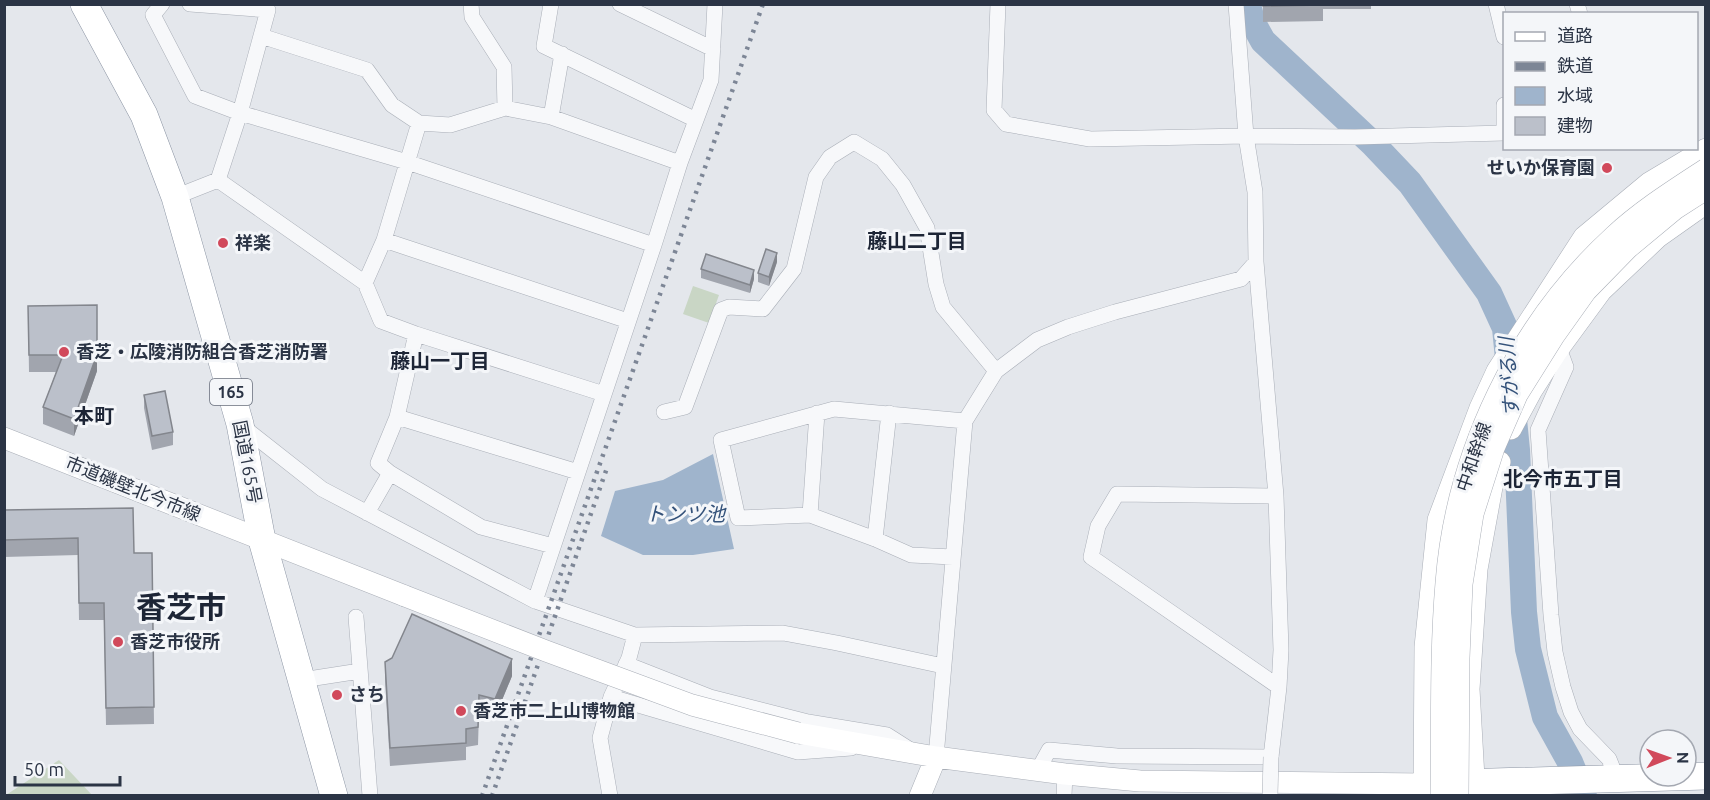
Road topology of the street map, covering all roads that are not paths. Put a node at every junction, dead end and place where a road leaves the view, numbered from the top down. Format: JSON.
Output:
{"nodes":[{"id":1,"x":84,"y":4,"type":"edge"},
{"id":2,"x":162,"y":4,"type":"edge"},
{"id":3,"x":190,"y":4,"type":"edge"},
{"id":4,"x":471,"y":4,"type":"edge"},
{"id":5,"x":551,"y":4,"type":"edge"},
{"id":6,"x":620,"y":4,"type":"edge"},
{"id":7,"x":715,"y":4,"type":"edge"},
{"id":8,"x":998,"y":4,"type":"edge"},
{"id":9,"x":1236,"y":4,"type":"edge"},
{"id":10,"x":1496,"y":4,"type":"edge"},
{"id":11,"x":636,"y":8,"type":"edge"},
{"id":12,"x":1503,"y":33,"type":"edge"},
{"id":13,"x":261,"y":36,"type":"junction"},
{"id":14,"x":714,"y":49,"type":"junction"},
{"id":15,"x":562,"y":54,"type":"junction"},
{"id":16,"x":505,"y":108,"type":"junction"},
{"id":17,"x":240,"y":113,"type":"junction"},
{"id":18,"x":551,"y":117,"type":"junction"},
{"id":19,"x":696,"y":120,"type":"junction"},
{"id":20,"x":419,"y":123,"type":"junction"},
{"id":21,"x":1503,"y":133,"type":"edge"},
{"id":22,"x":1246,"y":136,"type":"junction"},
{"id":23,"x":1698,"y":156,"type":"edge"},
{"id":24,"x":407,"y":162,"type":"junction"},
{"id":25,"x":680,"y":163,"type":"junction"},
{"id":26,"x":218,"y":180,"type":"junction"},
{"id":27,"x":1706,"y":191,"type":"edge"},
{"id":28,"x":175,"y":197,"type":"junction"},
{"id":29,"x":1706,"y":203,"type":"edge"},
{"id":30,"x":384,"y":240,"type":"junction"},
{"id":31,"x":654,"y":245,"type":"junction"},
{"id":32,"x":1257,"y":262,"type":"junction"},
{"id":33,"x":365,"y":283,"type":"junction"},
{"id":34,"x":628,"y":321,"type":"junction"},
{"id":35,"x":416,"y":334,"type":"junction"},
{"id":36,"x":1559,"y":348,"type":"junction"},
{"id":37,"x":996,"y":371,"type":"junction"},
{"id":38,"x":604,"y":394,"type":"junction"},
{"id":39,"x":664,"y":412,"type":"dead end"},
{"id":40,"x":817,"y":413,"type":"junction"},
{"id":41,"x":889,"y":413,"type":"junction"},
{"id":42,"x":397,"y":417,"type":"junction"},
{"id":43,"x":965,"y":421,"type":"junction"},
{"id":44,"x":240,"y":424,"type":"junction"},
{"id":45,"x":4,"y":438,"type":"edge"},
{"id":46,"x":578,"y":472,"type":"junction"},
{"id":47,"x":390,"y":473,"type":"junction"},
{"id":48,"x":1276,"y":496,"type":"junction"},
{"id":49,"x":368,"y":513,"type":"junction"},
{"id":50,"x":810,"y":515,"type":"junction"},
{"id":51,"x":875,"y":539,"type":"junction"},
{"id":52,"x":262,"y":540,"type":"junction"},
{"id":53,"x":553,"y":546,"type":"junction"},
{"id":54,"x":953,"y":558,"type":"junction"},
{"id":55,"x":535,"y":602,"type":"junction"},
{"id":56,"x":356,"y":617,"type":"dead end"},
{"id":57,"x":635,"y":636,"type":"junction"},
{"id":58,"x":626,"y":664,"type":"junction"},
{"id":59,"x":943,"y":666,"type":"junction"},
{"id":60,"x":360,"y":671,"type":"junction"},
{"id":61,"x":302,"y":680,"type":"junction"},
{"id":62,"x":1279,"y":687,"type":"junction"},
{"id":63,"x":611,"y":697,"type":"junction"},
{"id":64,"x":875,"y":746,"type":"junction"},
{"id":65,"x":927,"y":755,"type":"junction"},
{"id":66,"x":1271,"y":758,"type":"junction"},
{"id":67,"x":1038,"y":770,"type":"junction"},
{"id":68,"x":1065,"y":774,"type":"junction"},
{"id":69,"x":1706,"y":776,"type":"edge"},
{"id":70,"x":1607,"y":779,"type":"junction"},
{"id":71,"x":1470,"y":791,"type":"edge"},
{"id":72,"x":1430,"y":792,"type":"edge"},
{"id":73,"x":334,"y":795,"type":"edge"},
{"id":74,"x":370,"y":795,"type":"edge"},
{"id":75,"x":610,"y":795,"type":"edge"},
{"id":76,"x":920,"y":795,"type":"edge"},
{"id":77,"x":1064,"y":795,"type":"edge"},
{"id":78,"x":1270,"y":795,"type":"edge"}],
"edges":[{"from":1,"to":28,"type":"highway","name":"国道165号","number":"165"},
{"from":2,"to":17,"type":"street"},
{"from":3,"to":13,"type":"street"},
{"from":4,"to":16,"type":"street"},
{"from":5,"to":15,"type":"street"},
{"from":6,"to":11,"type":"street"},
{"from":7,"to":14,"type":"street"},
{"from":8,"to":22,"type":"street"},
{"from":9,"to":22,"type":"street"},
{"from":10,"to":12,"type":"street"},
{"from":11,"to":14,"type":"street"},
{"from":13,"to":17,"type":"street"},
{"from":13,"to":20,"type":"street"},
{"from":14,"to":19,"type":"street"},
{"from":15,"to":18,"type":"street"},
{"from":15,"to":19,"type":"street"},
{"from":16,"to":18,"type":"street"},
{"from":16,"to":20,"type":"street"},
{"from":17,"to":24,"type":"street"},
{"from":17,"to":26,"type":"street"},
{"from":18,"to":25,"type":"street"},
{"from":19,"to":25,"type":"street"},
{"from":20,"to":24,"type":"street"},
{"from":21,"to":22,"type":"street"},
{"from":22,"to":32,"type":"street"},
{"from":23,"to":27,"type":"street"},
{"from":23,"to":72,"type":"main road","name":"中和幹線","bridge":true},
{"from":23,"to":72,"type":"main road"},
{"from":24,"to":30,"type":"street"},
{"from":24,"to":31,"type":"street"},
{"from":25,"to":31,"type":"street"},
{"from":26,"to":28,"type":"street"},
{"from":26,"to":33,"type":"street"},
{"from":27,"to":71,"type":"main road","name":"中和幹線","bridge":true},
{"from":28,"to":44,"type":"highway","name":"国道165号","number":"165"},
{"from":29,"to":36,"type":"main road"},
{"from":30,"to":33,"type":"street"},
{"from":30,"to":34,"type":"street"},
{"from":31,"to":34,"type":"street"},
{"from":32,"to":37,"type":"street"},
{"from":32,"to":48,"type":"street"},
{"from":33,"to":35,"type":"street"},
{"from":34,"to":38,"type":"street"},
{"from":35,"to":38,"type":"street"},
{"from":35,"to":42,"type":"street"},
{"from":36,"to":70,"type":"street"},
{"from":36,"to":71,"type":"main road"},
{"from":37,"to":39,"type":"street"},
{"from":37,"to":43,"type":"street"},
{"from":38,"to":46,"type":"street"},
{"from":40,"to":41,"type":"street"},
{"from":40,"to":50,"type":"street"},
{"from":40,"to":50,"type":"street"},
{"from":41,"to":43,"type":"street"},
{"from":41,"to":51,"type":"street"},
{"from":42,"to":46,"type":"street"},
{"from":42,"to":47,"type":"street"},
{"from":43,"to":54,"type":"street"},
{"from":44,"to":49,"type":"street"},
{"from":44,"to":52,"type":"highway","name":"国道165号","number":"165"},
{"from":45,"to":52,"type":"main road","name":"市道磯壁北今市線"},
{"from":46,"to":53,"type":"street"},
{"from":47,"to":49,"type":"street"},
{"from":47,"to":53,"type":"street"},
{"from":48,"to":62,"type":"street"},
{"from":48,"to":62,"type":"street"},
{"from":49,"to":55,"type":"street"},
{"from":50,"to":51,"type":"street"},
{"from":51,"to":54,"type":"street"},
{"from":52,"to":61,"type":"highway","name":"国道165号","number":"165"},
{"from":52,"to":64,"type":"main road","name":"市道磯壁北今市線","bridge":true},
{"from":53,"to":55,"type":"street"},
{"from":54,"to":59,"type":"street"},
{"from":55,"to":57,"type":"street"},
{"from":56,"to":60,"type":"street"},
{"from":57,"to":58,"type":"street"},
{"from":57,"to":59,"type":"street"},
{"from":58,"to":63,"type":"street"},
{"from":58,"to":65,"type":"street"},
{"from":59,"to":65,"type":"street"},
{"from":60,"to":61,"type":"street"},
{"from":60,"to":74,"type":"street"},
{"from":61,"to":73,"type":"highway","name":"国道165号","number":"165"},
{"from":62,"to":66,"type":"street"},
{"from":63,"to":64,"type":"street"},
{"from":63,"to":75,"type":"street"},
{"from":64,"to":65,"type":"main road","name":"市道磯壁北今市線"},
{"from":65,"to":67,"type":"main road","name":"市道磯壁北今市線"},
{"from":65,"to":76,"type":"main road"},
{"from":66,"to":67,"type":"street"},
{"from":66,"to":78,"type":"street","bridge":true},
{"from":67,"to":68,"type":"main road","name":"市道磯壁北今市線"},
{"from":68,"to":72,"type":"main road","name":"市道磯壁北今市線"},
{"from":68,"to":77,"type":"street"},
{"from":69,"to":70,"type":"highway"},
{"from":70,"to":71,"type":"highway"},
{"from":71,"to":72,"type":"highway"}]}
